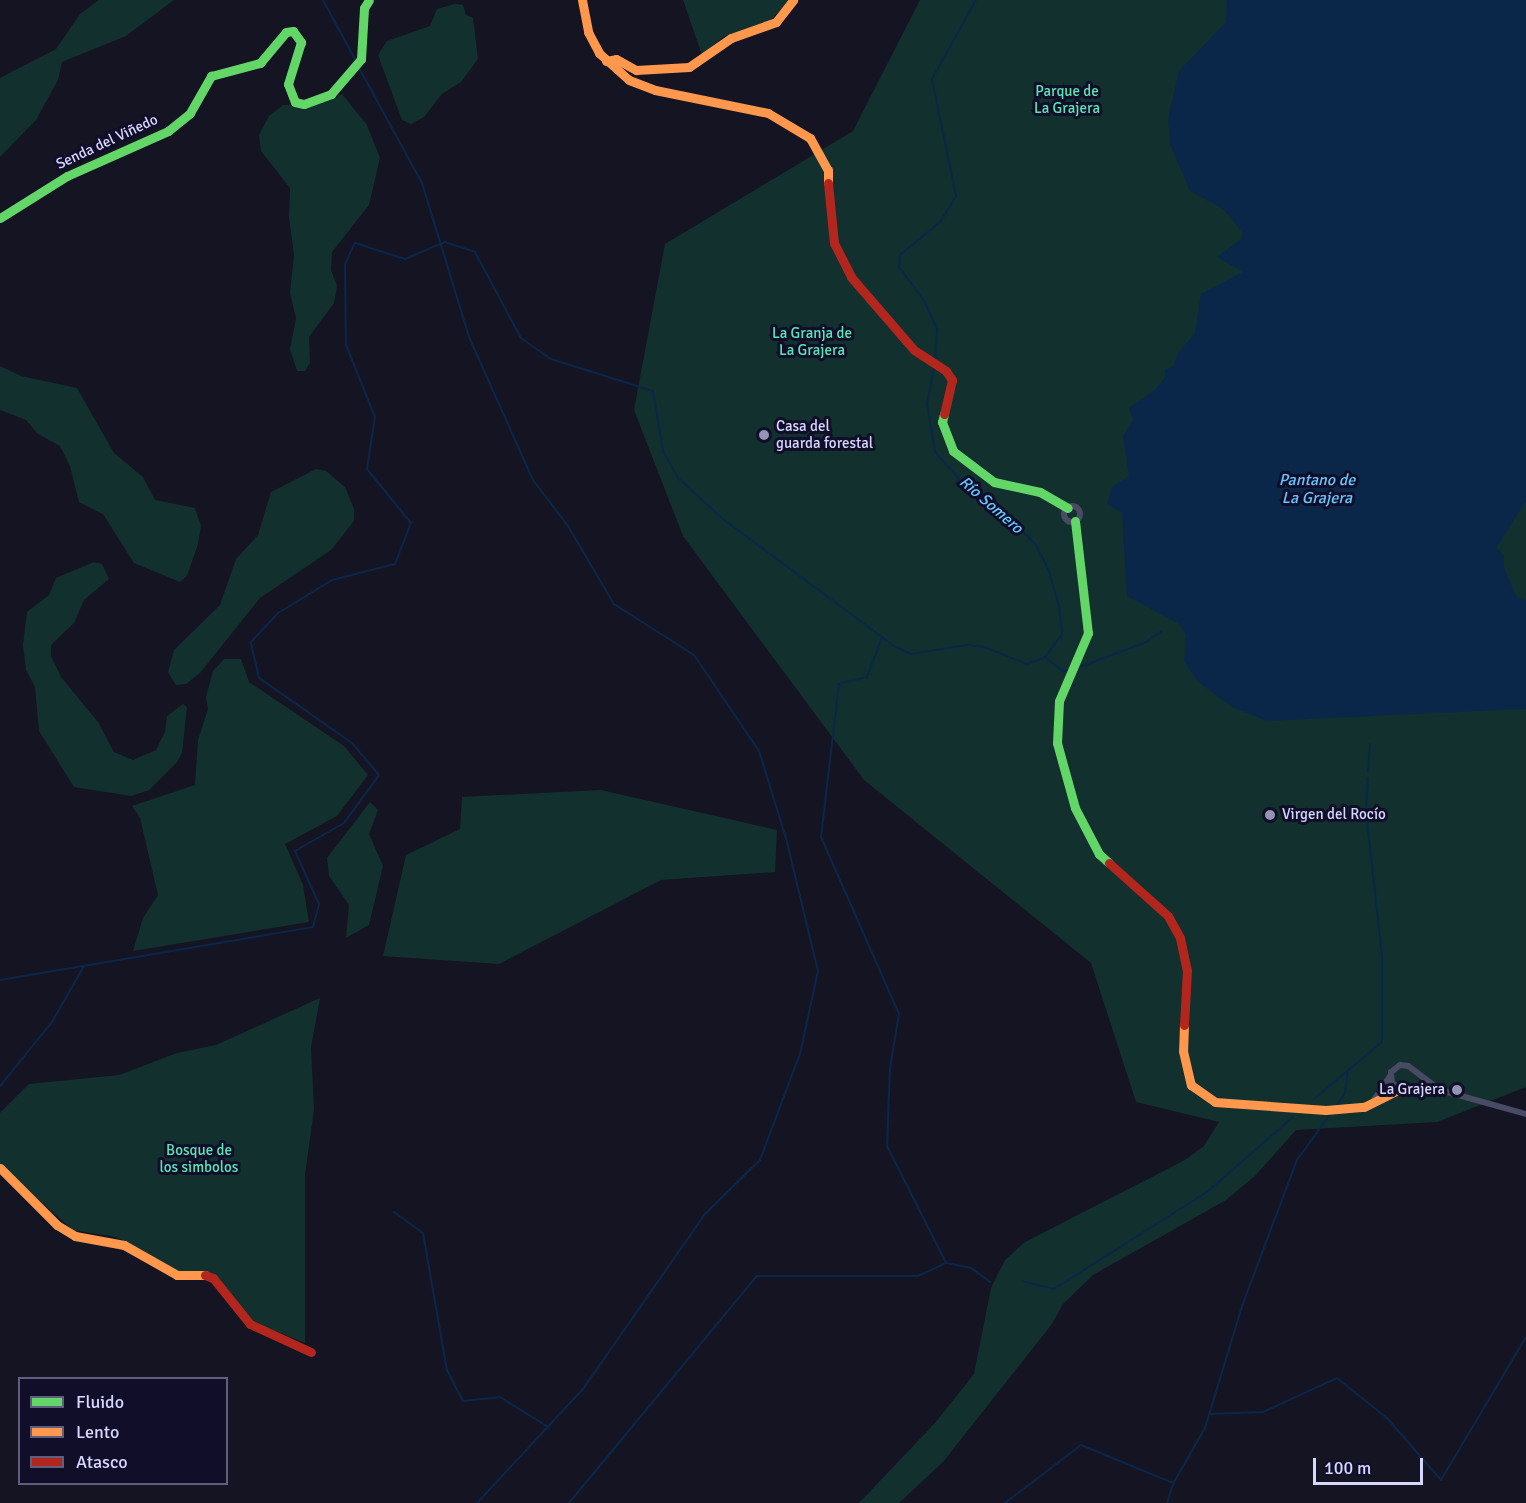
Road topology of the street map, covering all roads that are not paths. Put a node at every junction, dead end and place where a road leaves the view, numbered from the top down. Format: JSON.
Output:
{"nodes":[{"id":1,"x":369,"y":0,"type":"edge"},
{"id":2,"x":582,"y":0,"type":"edge"},
{"id":3,"x":793,"y":0,"type":"edge"},
{"id":4,"x":606,"y":61,"type":"junction"},
{"id":5,"x":0,"y":218,"type":"edge"},
{"id":6,"x":1068,"y":508,"type":"junction"},
{"id":7,"x":1075,"y":521,"type":"junction"},
{"id":8,"x":1413,"y":1072,"type":"junction"},
{"id":9,"x":1390,"y":1076,"type":"junction"},
{"id":10,"x":1405,"y":1087,"type":"junction"},
{"id":11,"x":1440,"y":1090,"type":"junction"},
{"id":12,"x":1372,"y":1103,"type":"junction"},
{"id":13,"x":1526,"y":1114,"type":"edge"},
{"id":14,"x":0,"y":1168,"type":"edge"},
{"id":15,"x":311,"y":1352,"type":"dead end"}],
"edges":[{"from":1,"to":5,"type":"street","name":"Senda del Viñedo"},
{"from":2,"to":4,"type":"street"},
{"from":3,"to":4,"type":"street"},
{"from":4,"to":6,"type":"street"},
{"from":6,"to":7,"type":"street"},
{"from":6,"to":7,"type":"street"},
{"from":7,"to":12,"type":"street"},
{"from":8,"to":9,"type":"street"},
{"from":8,"to":10,"type":"street"},
{"from":8,"to":11,"type":"street"},
{"from":9,"to":10,"type":"street"},
{"from":9,"to":12,"type":"street"},
{"from":10,"to":11,"type":"street"},
{"from":10,"to":12,"type":"street"},
{"from":11,"to":13,"type":"street"},
{"from":14,"to":15,"type":"street"}]}
